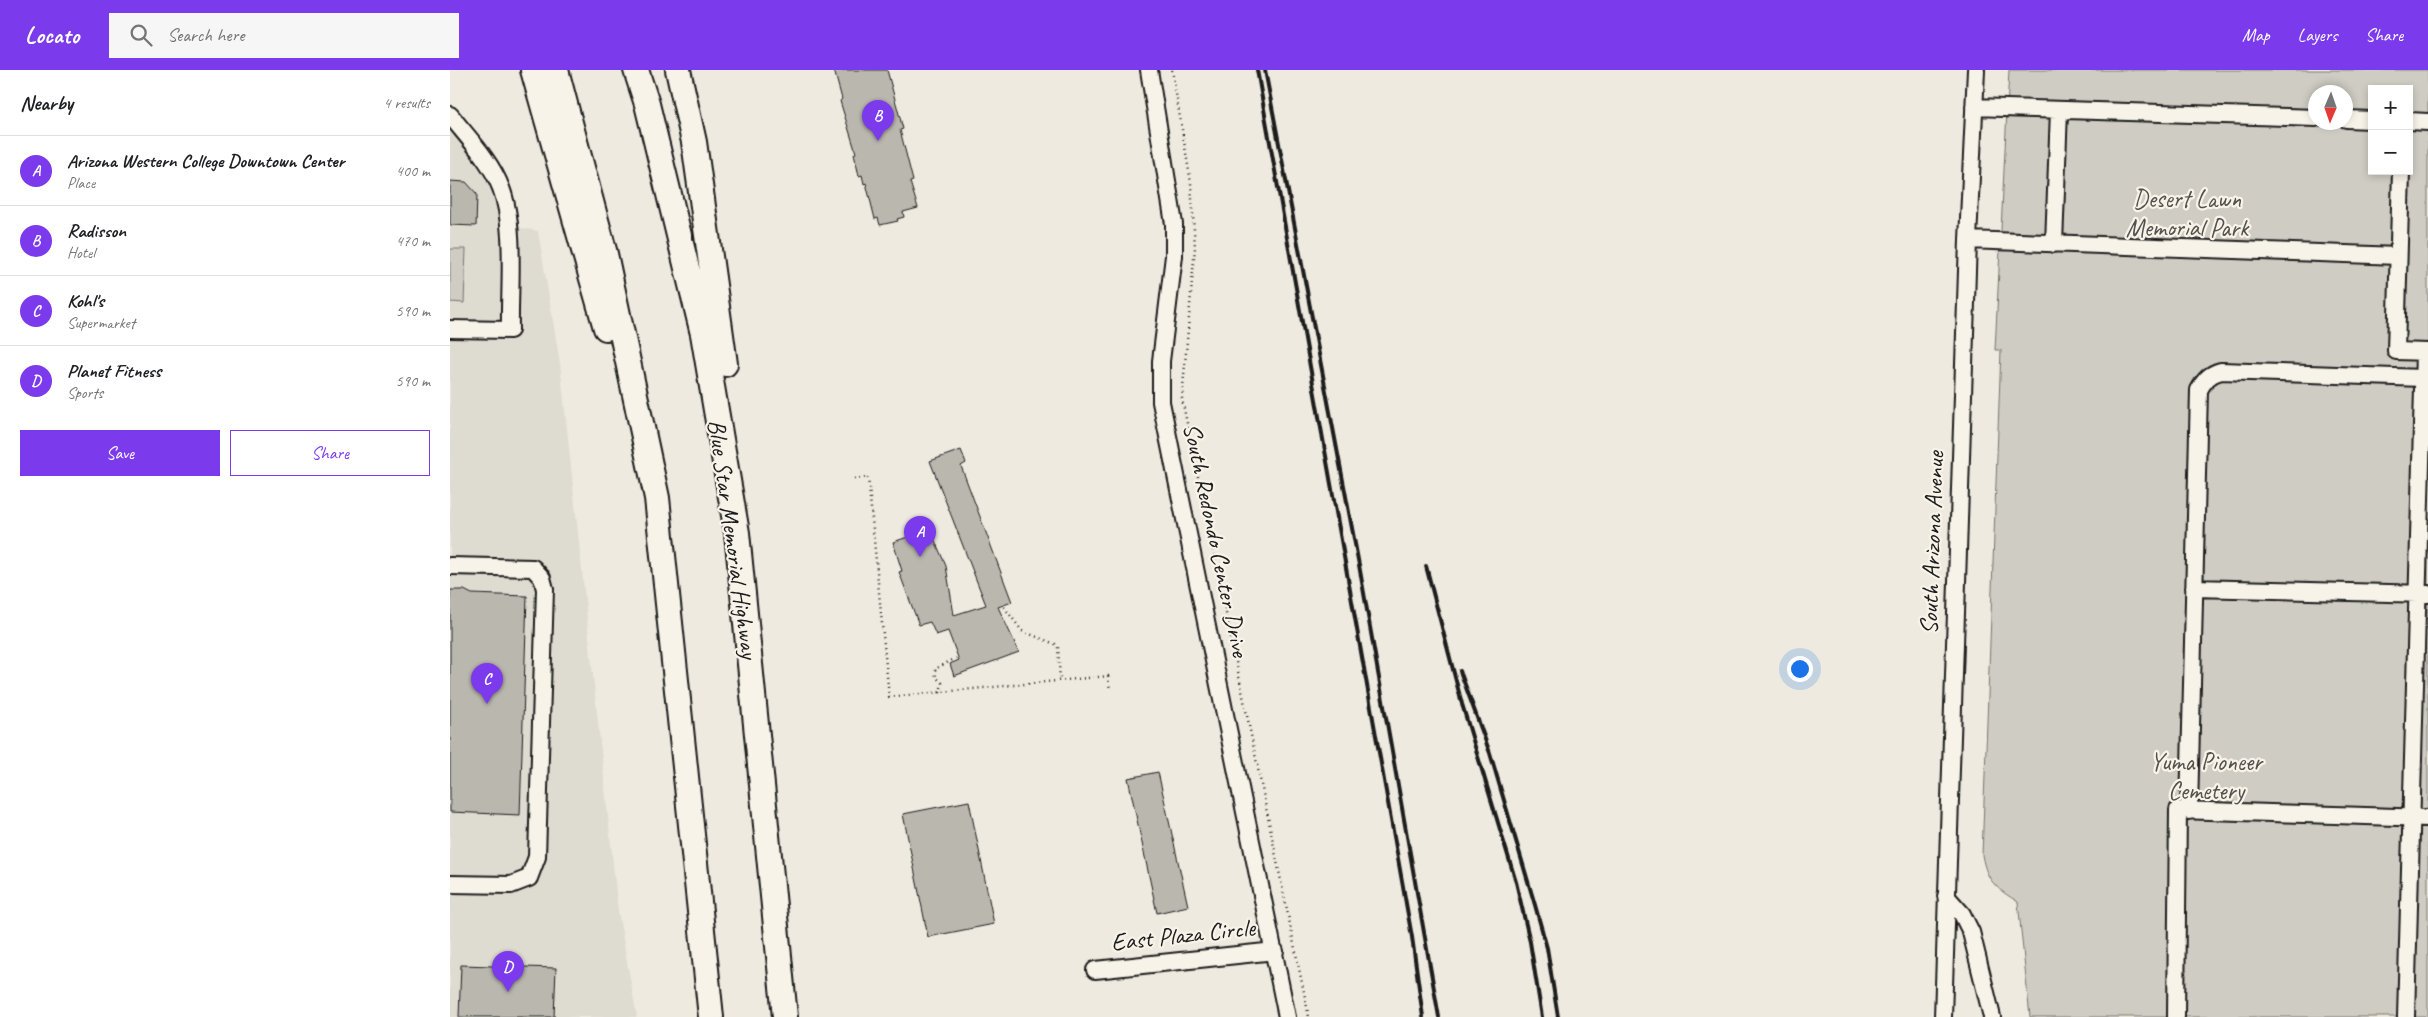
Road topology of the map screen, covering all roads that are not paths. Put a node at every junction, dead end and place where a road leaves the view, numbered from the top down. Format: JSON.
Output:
{"nodes":[{"id":1,"x":533,"y":70,"type":"edge"},
{"id":2,"x":556,"y":70,"type":"edge"},
{"id":3,"x":636,"y":70,"type":"edge"},
{"id":4,"x":678,"y":70,"type":"edge"},
{"id":5,"x":1149,"y":70,"type":"edge"},
{"id":6,"x":1976,"y":70,"type":"edge"},
{"id":7,"x":1974,"y":107,"type":"junction"},
{"id":8,"x":2059,"y":110,"type":"junction"},
{"id":9,"x":450,"y":115,"type":"edge"},
{"id":10,"x":2308,"y":118,"type":"edge"},
{"id":11,"x":2353,"y":119,"type":"edge"},
{"id":12,"x":2368,"y":120,"type":"edge"},
{"id":13,"x":2413,"y":121,"type":"edge"},
{"id":14,"x":2428,"y":122,"type":"edge"},
{"id":15,"x":2401,"y":175,"type":"edge"},
{"id":16,"x":1968,"y":240,"type":"junction"},
{"id":17,"x":2054,"y":244,"type":"junction"},
{"id":18,"x":2398,"y":256,"type":"junction"},
{"id":19,"x":450,"y":329,"type":"edge"},
{"id":20,"x":2426,"y":352,"type":"edge"},
{"id":21,"x":2423,"y":378,"type":"junction"},
{"id":22,"x":656,"y":498,"type":"junction"},
{"id":23,"x":737,"y":533,"type":"junction"},
{"id":24,"x":450,"y":566,"type":"edge"},
{"id":25,"x":2194,"y":588,"type":"junction"},
{"id":26,"x":2423,"y":594,"type":"edge"},
{"id":27,"x":2189,"y":811,"type":"junction"},
{"id":28,"x":2420,"y":818,"type":"edge"},
{"id":29,"x":450,"y":884,"type":"edge"},
{"id":30,"x":1946,"y":896,"type":"junction"},
{"id":31,"x":1275,"y":951,"type":"junction"},
{"id":32,"x":1095,"y":970,"type":"dead end"},
{"id":33,"x":711,"y":1017,"type":"edge"},
{"id":34,"x":785,"y":1017,"type":"edge"},
{"id":35,"x":1287,"y":1017,"type":"edge"},
{"id":36,"x":1943,"y":1017,"type":"edge"},
{"id":37,"x":1992,"y":1017,"type":"edge"},
{"id":38,"x":2176,"y":1017,"type":"edge"},
{"id":39,"x":2406,"y":1017,"type":"edge"}],
"edges":[{"from":1,"to":22,"type":"highway"},
{"from":2,"to":22,"type":"highway"},
{"from":3,"to":23,"type":"highway","name":"Blue Star Memorial Highway"},
{"from":4,"to":23,"type":"highway"},
{"from":5,"to":31,"type":"street","name":"South Redondo Center Drive"},
{"from":6,"to":7,"type":"street","name":"South Arizona Avenue"},
{"from":7,"to":8,"type":"street"},
{"from":7,"to":16,"type":"street","name":"South Arizona Avenue"},
{"from":8,"to":10,"type":"street"},
{"from":8,"to":17,"type":"street"},
{"from":9,"to":19,"type":"street"},
{"from":11,"to":12,"type":"street"},
{"from":13,"to":14,"type":"street"},
{"from":15,"to":18,"type":"street"},
{"from":16,"to":17,"type":"street"},
{"from":16,"to":30,"type":"street","name":"South Arizona Avenue"},
{"from":17,"to":18,"type":"street"},
{"from":18,"to":20,"type":"street"},
{"from":20,"to":21,"type":"street"},
{"from":21,"to":25,"type":"street"},
{"from":21,"to":26,"type":"street"},
{"from":22,"to":33,"type":"highway"},
{"from":23,"to":34,"type":"highway","name":"Blue Star Memorial Highway"},
{"from":24,"to":29,"type":"street"},
{"from":25,"to":26,"type":"street"},
{"from":25,"to":27,"type":"street"},
{"from":26,"to":28,"type":"street"},
{"from":27,"to":28,"type":"street"},
{"from":27,"to":38,"type":"street"},
{"from":28,"to":39,"type":"street"},
{"from":30,"to":36,"type":"street","name":"South Arizona Avenue"},
{"from":30,"to":37,"type":"street"},
{"from":31,"to":32,"type":"street","name":"East Plaza Circle"},
{"from":31,"to":35,"type":"street","name":"South Redondo Center Drive"}]}
